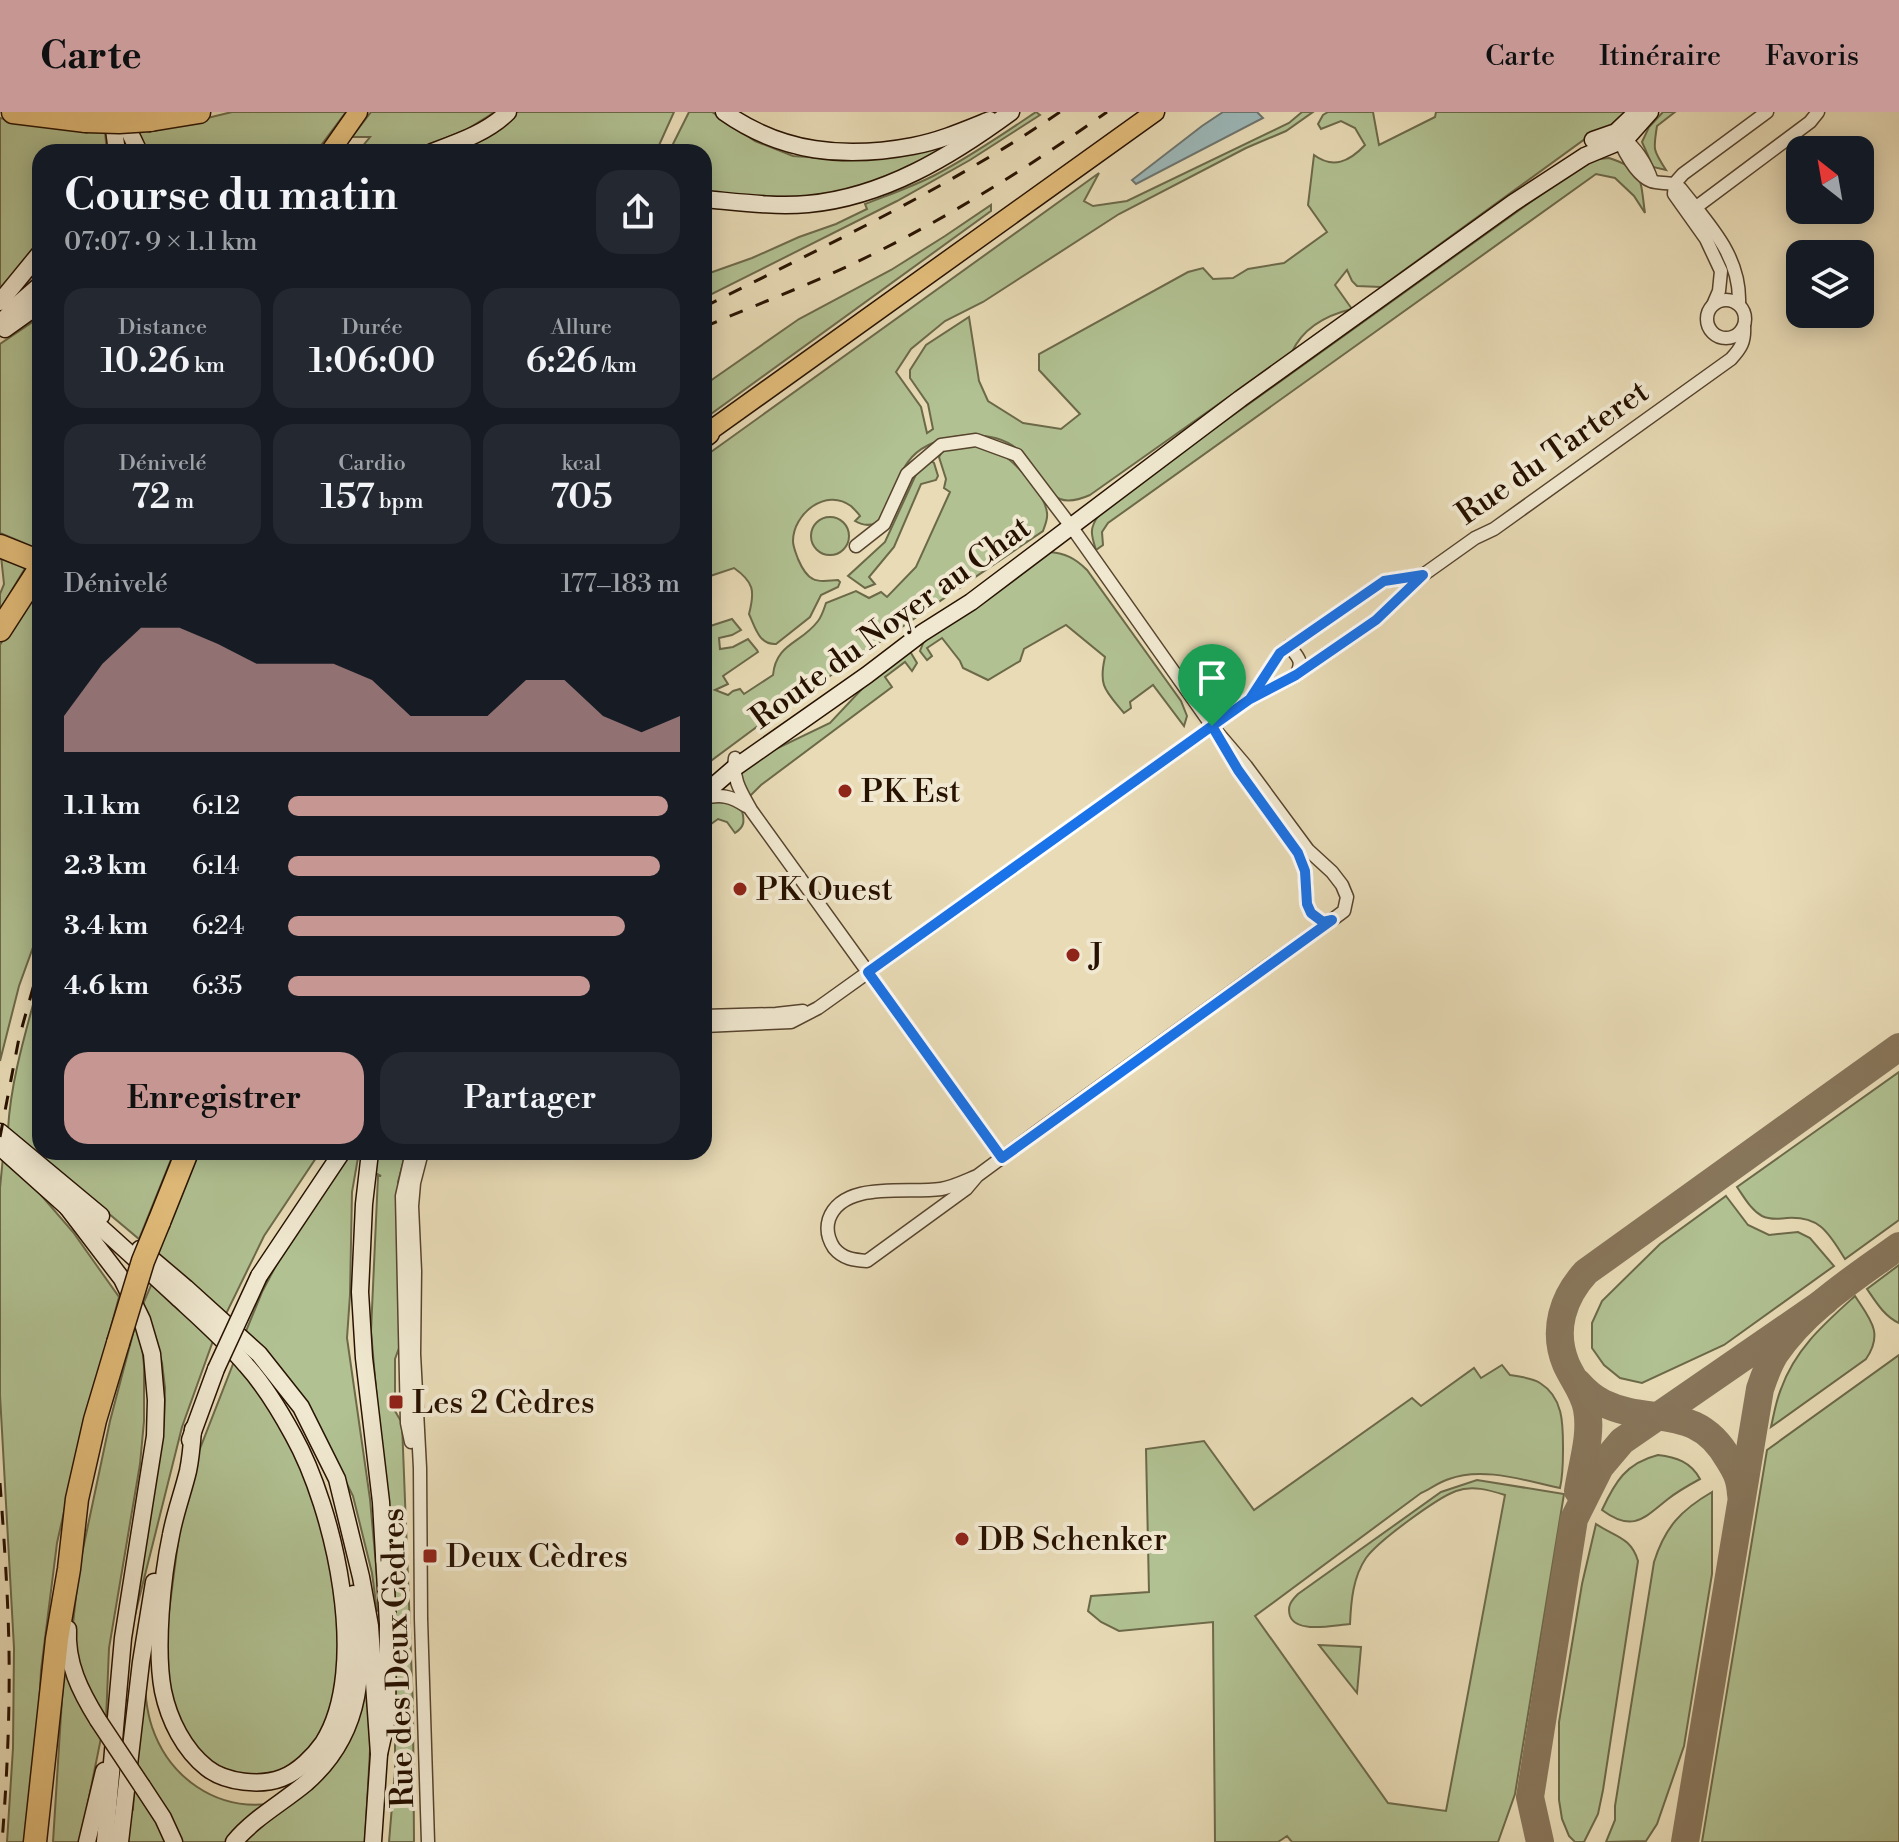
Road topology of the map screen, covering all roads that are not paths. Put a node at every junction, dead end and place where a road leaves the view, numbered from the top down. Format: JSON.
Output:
{"nodes":[{"id":1,"x":13,"y":112,"type":"edge"},
{"id":2,"x":112,"y":112,"type":"edge"},
{"id":3,"x":120,"y":112,"type":"edge"},
{"id":4,"x":199,"y":112,"type":"edge"},
{"id":5,"x":508,"y":112,"type":"edge"},
{"id":6,"x":724,"y":112,"type":"edge"},
{"id":7,"x":1011,"y":112,"type":"edge"},
{"id":8,"x":1155,"y":112,"type":"edge"},
{"id":9,"x":1637,"y":112,"type":"edge"},
{"id":10,"x":1650,"y":112,"type":"edge"},
{"id":11,"x":1767,"y":112,"type":"edge"},
{"id":12,"x":1818,"y":112,"type":"edge"},
{"id":13,"x":355,"y":117,"type":"edge"},
{"id":14,"x":1620,"y":138,"type":"junction"},
{"id":15,"x":115,"y":144,"type":"edge"},
{"id":16,"x":126,"y":144,"type":"edge"},
{"id":17,"x":135,"y":144,"type":"edge"},
{"id":18,"x":336,"y":144,"type":"edge"},
{"id":19,"x":456,"y":144,"type":"edge"},
{"id":20,"x":1585,"y":156,"type":"junction"},
{"id":21,"x":1628,"y":158,"type":"junction"},
{"id":22,"x":1652,"y":181,"type":"junction"},
{"id":23,"x":1675,"y":183,"type":"junction"},
{"id":24,"x":712,"y":200,"type":"edge"},
{"id":25,"x":1513,"y":203,"type":"junction"},
{"id":26,"x":1695,"y":208,"type":"junction"},
{"id":27,"x":32,"y":263,"type":"edge"},
{"id":28,"x":32,"y":276,"type":"edge"},
{"id":29,"x":32,"y":292,"type":"edge"},
{"id":30,"x":0,"y":304,"type":"edge"},
{"id":31,"x":1739,"y":304,"type":"junction"},
{"id":32,"x":1713,"y":305,"type":"junction"},
{"id":33,"x":32,"y":310,"type":"edge"},
{"id":34,"x":0,"y":324,"type":"edge"},
{"id":35,"x":1744,"y":326,"type":"junction"},
{"id":36,"x":0,"y":332,"type":"edge"},
{"id":37,"x":1722,"y":338,"type":"junction"},
{"id":38,"x":1711,"y":372,"type":"junction"},
{"id":39,"x":712,"y":430,"type":"edge"},
{"id":40,"x":1068,"y":522,"type":"junction"},
{"id":41,"x":0,"y":546,"type":"edge"},
{"id":42,"x":856,"y":546,"type":"dead end"},
{"id":43,"x":32,"y":559,"type":"edge"},
{"id":44,"x":1423,"y":575,"type":"junction"},
{"id":45,"x":32,"y":580,"type":"edge"},
{"id":46,"x":0,"y":630,"type":"edge"},
{"id":47,"x":1289,"y":646,"type":"junction"},
{"id":48,"x":1296,"y":675,"type":"junction"},
{"id":49,"x":1250,"y":699,"type":"junction"},
{"id":50,"x":1212,"y":726,"type":"junction"},
{"id":51,"x":734,"y":763,"type":"junction"},
{"id":52,"x":712,"y":775,"type":"edge"},
{"id":53,"x":712,"y":787,"type":"edge"},
{"id":54,"x":712,"y":796,"type":"edge"},
{"id":55,"x":751,"y":810,"type":"junction"},
{"id":56,"x":1332,"y":920,"type":"junction"},
{"id":57,"x":868,"y":972,"type":"junction"},
{"id":58,"x":818,"y":1008,"type":"junction"},
{"id":59,"x":712,"y":1016,"type":"edge"},
{"id":60,"x":712,"y":1026,"type":"edge"},
{"id":61,"x":0,"y":1132,"type":"edge"},
{"id":62,"x":0,"y":1147,"type":"edge"},
{"id":63,"x":1002,"y":1158,"type":"junction"},
{"id":64,"x":32,"y":1159,"type":"edge"},
{"id":65,"x":33,"y":1160,"type":"edge"},
{"id":66,"x":184,"y":1160,"type":"edge"},
{"id":67,"x":324,"y":1160,"type":"edge"},
{"id":68,"x":337,"y":1160,"type":"edge"},
{"id":69,"x":369,"y":1160,"type":"edge"},
{"id":70,"x":410,"y":1160,"type":"edge"},
{"id":71,"x":420,"y":1160,"type":"edge"},
{"id":72,"x":977,"y":1176,"type":"junction"},
{"id":73,"x":67,"y":1207,"type":"junction"},
{"id":74,"x":259,"y":1276,"type":"junction"},
{"id":75,"x":193,"y":1429,"type":"junction"},
{"id":76,"x":326,"y":1457,"type":"junction"},
{"id":77,"x":418,"y":1472,"type":"junction"},
{"id":78,"x":69,"y":1569,"type":"junction"},
{"id":79,"x":379,"y":1754,"type":"junction"},
{"id":80,"x":111,"y":1766,"type":"junction"},
{"id":81,"x":35,"y":1842,"type":"edge"},
{"id":82,"x":87,"y":1842,"type":"edge"},
{"id":83,"x":105,"y":1842,"type":"edge"},
{"id":84,"x":120,"y":1842,"type":"edge"},
{"id":85,"x":174,"y":1842,"type":"edge"},
{"id":86,"x":234,"y":1842,"type":"edge"},
{"id":87,"x":373,"y":1842,"type":"edge"},
{"id":88,"x":428,"y":1842,"type":"edge"}],
"edges":[{"from":1,"to":4,"type":"highway","bridge":true},
{"from":2,"to":15,"type":"street"},
{"from":3,"to":16,"type":"street"},
{"from":3,"to":17,"type":"street"},
{"from":5,"to":19,"type":"street"},
{"from":6,"to":7,"type":"street"},
{"from":7,"to":24,"type":"street"},
{"from":8,"to":39,"type":"main road"},
{"from":9,"to":14,"type":"street","name":"Route du Noyer au Chat"},
{"from":10,"to":14,"type":"street","name":"Route du Noyer au Chat"},
{"from":11,"to":23,"type":"street"},
{"from":12,"to":26,"type":"street"},
{"from":13,"to":18,"type":"main road"},
{"from":14,"to":20,"type":"street","name":"Route du Noyer au Chat"},
{"from":14,"to":21,"type":"street"},
{"from":14,"to":22,"type":"street"},
{"from":14,"to":25,"type":"street","name":"Route du Noyer au Chat"},
{"from":20,"to":21,"type":"street"},
{"from":20,"to":25,"type":"street","name":"Route du Noyer au Chat"},
{"from":21,"to":22,"type":"street"},
{"from":22,"to":23,"type":"street"},
{"from":23,"to":26,"type":"street"},
{"from":23,"to":32,"type":"street"},
{"from":25,"to":40,"type":"street","name":"Route du Noyer au Chat"},
{"from":26,"to":31,"type":"street"},
{"from":27,"to":30,"type":"street"},
{"from":28,"to":30,"type":"street"},
{"from":29,"to":34,"type":"street"},
{"from":31,"to":32,"type":"street"},
{"from":31,"to":35,"type":"street"},
{"from":32,"to":37,"type":"street"},
{"from":33,"to":36,"type":"street"},
{"from":35,"to":37,"type":"street"},
{"from":35,"to":38,"type":"street","name":"Rue du Tarteret"},
{"from":37,"to":38,"type":"street"},
{"from":38,"to":44,"type":"street","name":"Rue du Tarteret"},
{"from":40,"to":42,"type":"street"},
{"from":40,"to":50,"type":"street"},
{"from":40,"to":51,"type":"street","name":"Route du Noyer au Chat"},
{"from":41,"to":43,"type":"highway"},
{"from":44,"to":47,"type":"street","name":"Rue du Tarteret"},
{"from":44,"to":48,"type":"street","name":"Rue du Tarteret"},
{"from":45,"to":46,"type":"highway"},
{"from":47,"to":48,"type":"street"},
{"from":47,"to":49,"type":"street","name":"Rue du Tarteret"},
{"from":48,"to":49,"type":"street","name":"Rue du Tarteret"},
{"from":49,"to":50,"type":"street","name":"Rue du Tarteret"},
{"from":50,"to":56,"type":"street"},
{"from":50,"to":56,"type":"street"},
{"from":50,"to":57,"type":"street","name":"Rue du Tarteret"},
{"from":51,"to":52,"type":"street","name":"Route du Noyer au Chat"},
{"from":51,"to":53,"type":"street","name":"Route du Noyer au Chat"},
{"from":51,"to":55,"type":"street"},
{"from":54,"to":55,"type":"street"},
{"from":55,"to":57,"type":"street"},
{"from":56,"to":63,"type":"street"},
{"from":57,"to":58,"type":"street","name":"Rue du Tarteret"},
{"from":57,"to":63,"type":"street"},
{"from":58,"to":59,"type":"street"},
{"from":58,"to":60,"type":"street"},
{"from":61,"to":64,"type":"street"},
{"from":62,"to":73,"type":"street"},
{"from":63,"to":72,"type":"street"},
{"from":65,"to":76,"type":"street"},
{"from":66,"to":78,"type":"highway","bridge":true},
{"from":67,"to":74,"type":"street"},
{"from":68,"to":74,"type":"street"},
{"from":69,"to":79,"type":"street"},
{"from":70,"to":77,"type":"street","name":"Rue des Deux Cèdres"},
{"from":71,"to":77,"type":"street","name":"Rue des Deux Cèdres"},
{"from":72,"to":72,"type":"street"},
{"from":73,"to":75,"type":"street"},
{"from":73,"to":80,"type":"street"},
{"from":74,"to":75,"type":"street","bridge":true},
{"from":75,"to":84,"type":"street"},
{"from":76,"to":79,"type":"street"},
{"from":76,"to":86,"type":"street"},
{"from":77,"to":88,"type":"street","name":"Rue des Deux Cèdres"},
{"from":78,"to":81,"type":"highway"},
{"from":78,"to":85,"type":"street","bridge":true},
{"from":79,"to":87,"type":"street"},
{"from":80,"to":82,"type":"street"},
{"from":80,"to":83,"type":"street"}]}
